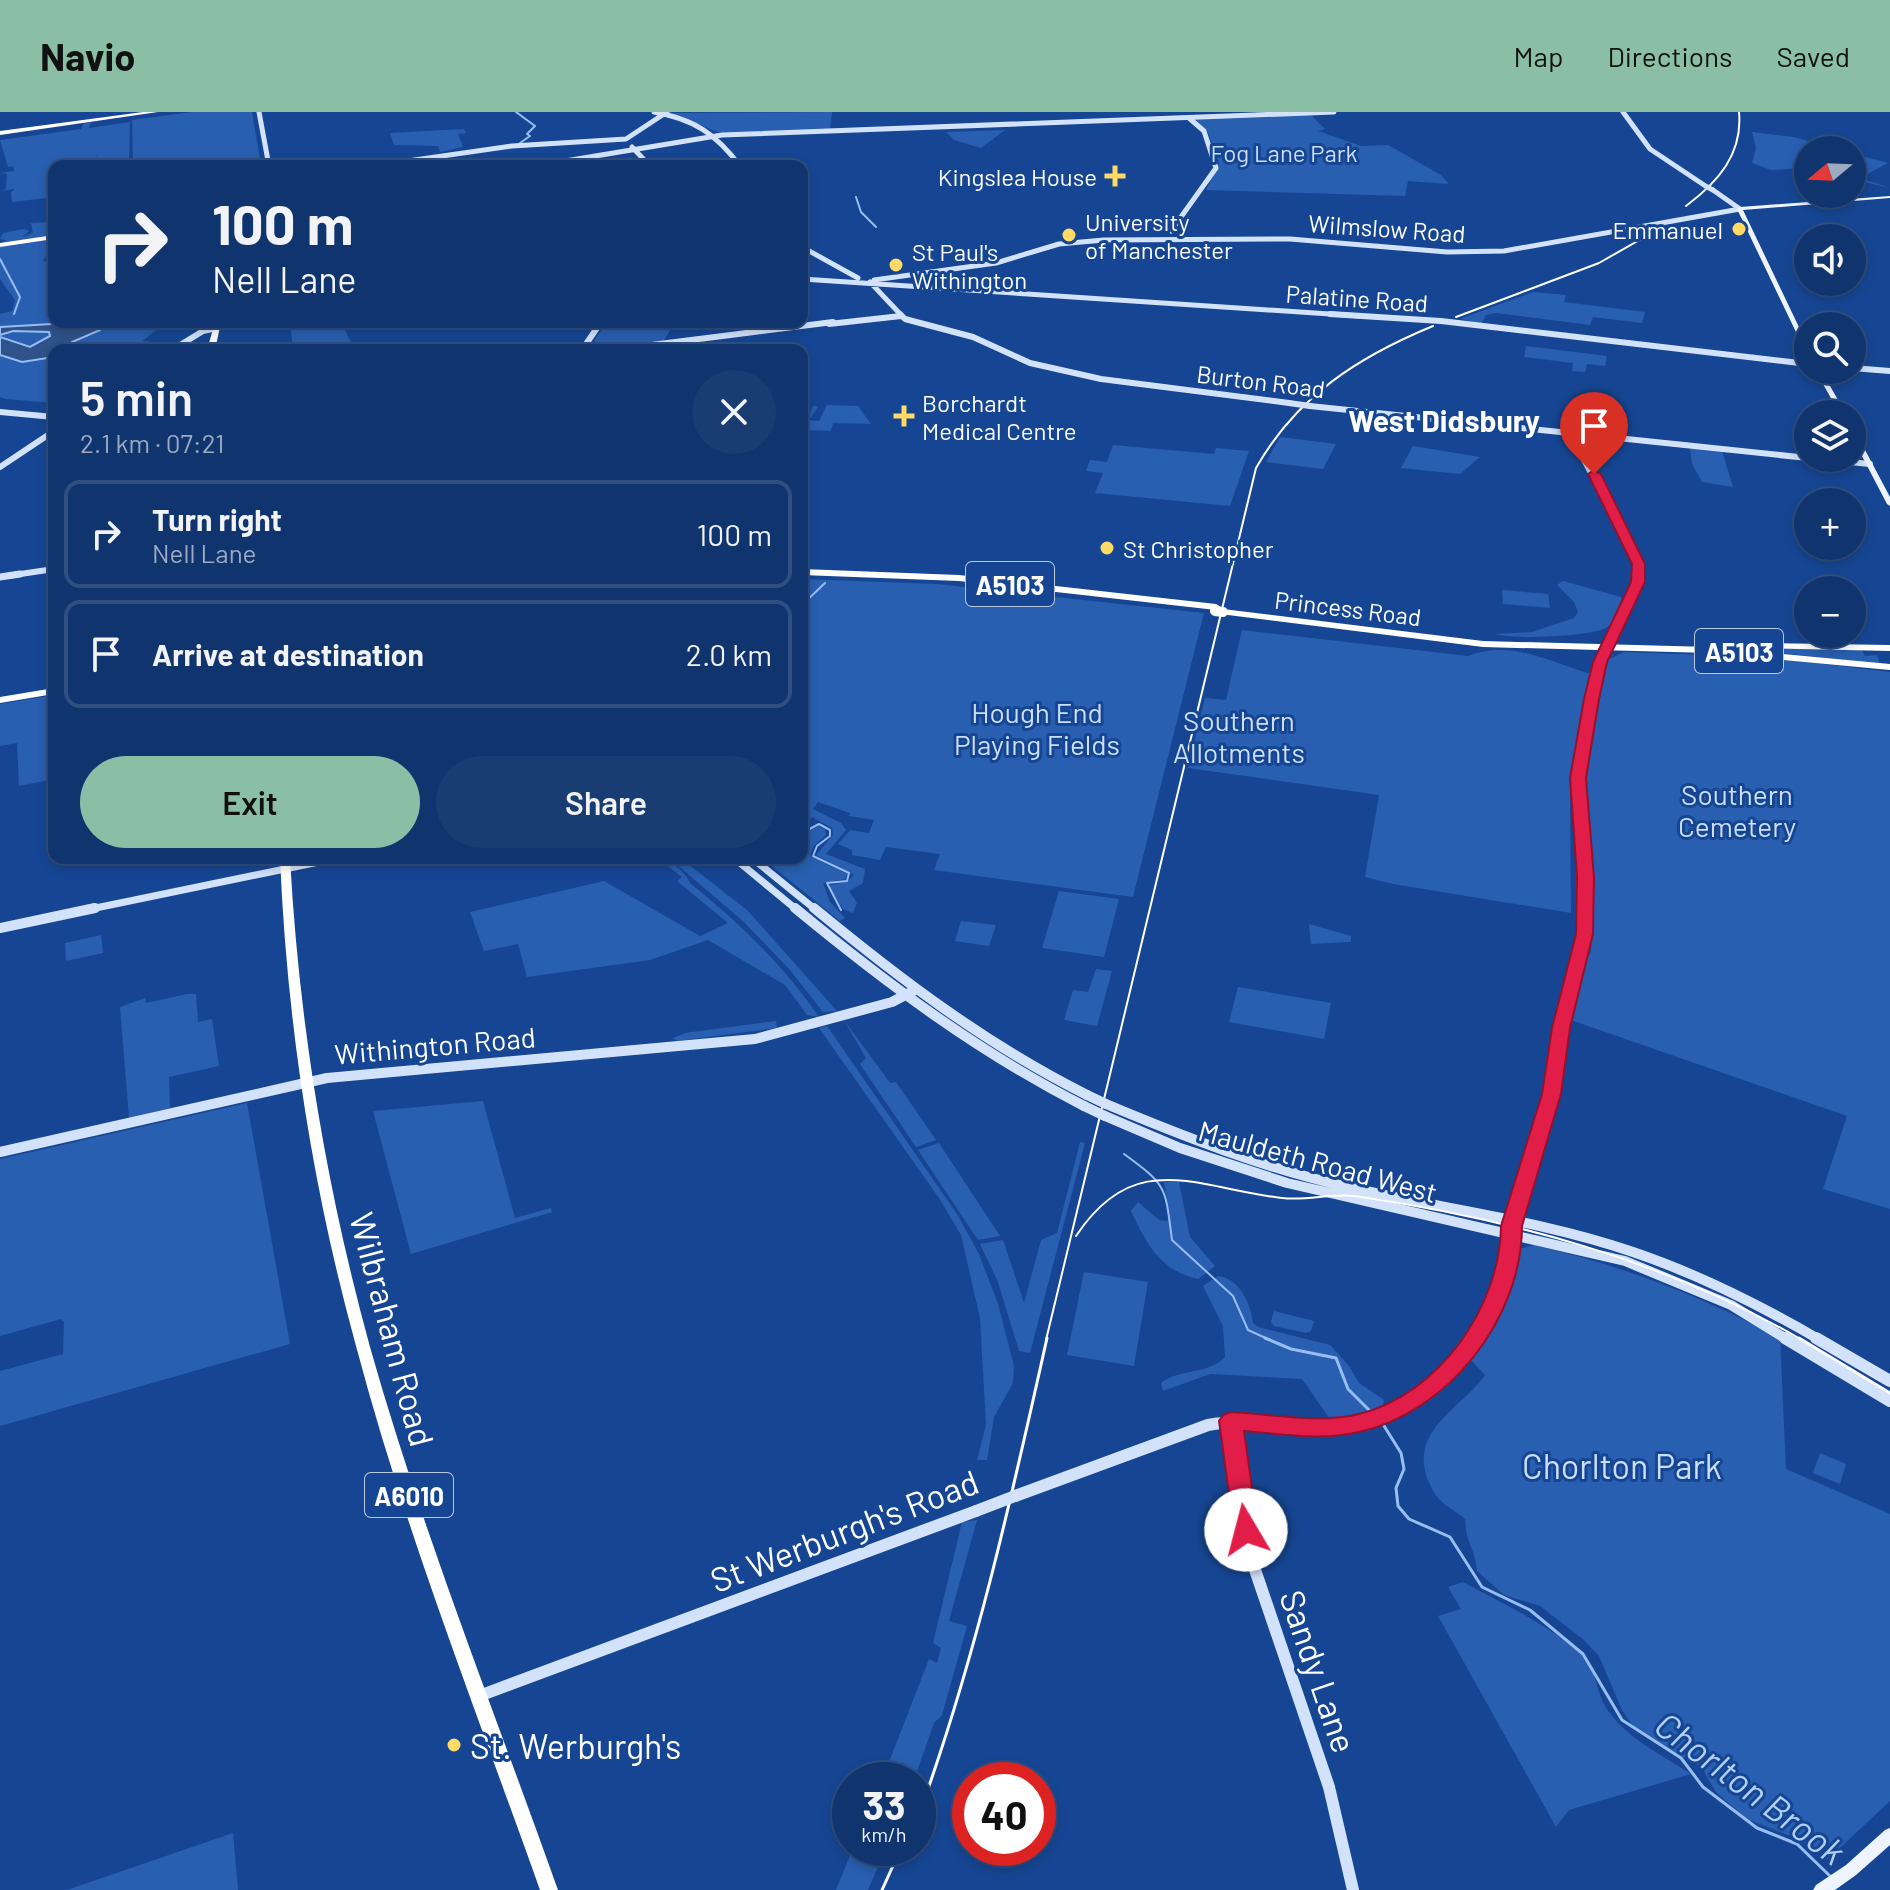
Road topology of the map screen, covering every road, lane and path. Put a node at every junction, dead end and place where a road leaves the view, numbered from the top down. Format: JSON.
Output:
{"nodes":[{"id":1,"x":155,"y":112,"type":"edge"},
{"id":2,"x":257,"y":112,"type":"edge"},
{"id":3,"x":654,"y":112,"type":"edge"},
{"id":4,"x":1334,"y":112,"type":"edge"},
{"id":5,"x":1623,"y":112,"type":"edge"},
{"id":6,"x":666,"y":113,"type":"edge"},
{"id":7,"x":1188,"y":118,"type":"junction"},
{"id":8,"x":0,"y":133,"type":"edge"},
{"id":9,"x":718,"y":136,"type":"junction"},
{"id":10,"x":626,"y":139,"type":"junction"},
{"id":11,"x":634,"y":148,"type":"junction"},
{"id":12,"x":266,"y":160,"type":"edge"},
{"id":13,"x":415,"y":160,"type":"edge"},
{"id":14,"x":568,"y":160,"type":"edge"},
{"id":15,"x":645,"y":160,"type":"edge"},
{"id":16,"x":736,"y":160,"type":"edge"},
{"id":17,"x":1890,"y":197,"type":"edge"},
{"id":18,"x":1742,"y":211,"type":"junction"},
{"id":19,"x":1171,"y":231,"type":"dead end"},
{"id":20,"x":48,"y":238,"type":"edge"},
{"id":21,"x":0,"y":245,"type":"edge"},
{"id":22,"x":808,"y":250,"type":"edge"},
{"id":23,"x":858,"y":278,"type":"dead end"},
{"id":24,"x":808,"y":279,"type":"edge"},
{"id":25,"x":875,"y":283,"type":"junction"},
{"id":26,"x":901,"y":316,"type":"junction"},
{"id":27,"x":1794,"y":322,"type":"edge"},
{"id":28,"x":808,"y":324,"type":"edge"},
{"id":29,"x":210,"y":328,"type":"edge"},
{"id":30,"x":779,"y":328,"type":"edge"},
{"id":31,"x":182,"y":344,"type":"edge"},
{"id":32,"x":657,"y":344,"type":"edge"},
{"id":33,"x":1794,"y":362,"type":"edge"},
{"id":34,"x":1866,"y":369,"type":"edge"},
{"id":35,"x":1890,"y":371,"type":"edge"},
{"id":36,"x":0,"y":412,"type":"edge"},
{"id":37,"x":48,"y":416,"type":"edge"},
{"id":38,"x":1570,"y":433,"type":"junction"},
{"id":39,"x":48,"y":435,"type":"edge"},
{"id":40,"x":1794,"y":456,"type":"edge"},
{"id":41,"x":1866,"y":457,"type":"edge"},
{"id":42,"x":1866,"y":464,"type":"edge"},
{"id":43,"x":1870,"y":464,"type":"junction"},
{"id":44,"x":0,"y":467,"type":"edge"},
{"id":45,"x":1890,"y":504,"type":"edge"},
{"id":46,"x":48,"y":570,"type":"edge"},
{"id":47,"x":808,"y":575,"type":"edge"},
{"id":48,"x":0,"y":577,"type":"edge"},
{"id":49,"x":1404,"y":632,"type":"junction"},
{"id":50,"x":1890,"y":648,"type":"edge"},
{"id":51,"x":1606,"y":649,"type":"junction"},
{"id":52,"x":1890,"y":667,"type":"edge"},
{"id":53,"x":48,"y":690,"type":"edge"},
{"id":54,"x":0,"y":698,"type":"edge"},
{"id":55,"x":281,"y":864,"type":"edge"},
{"id":56,"x":285,"y":864,"type":"edge"},
{"id":57,"x":742,"y":864,"type":"edge"},
{"id":58,"x":759,"y":864,"type":"edge"},
{"id":59,"x":0,"y":928,"type":"edge"},
{"id":60,"x":906,"y":990,"type":"junction"},
{"id":61,"x":307,"y":1083,"type":"junction"},
{"id":62,"x":281,"y":1089,"type":"junction"},
{"id":63,"x":310,"y":1101,"type":"junction"},
{"id":64,"x":0,"y":1152,"type":"edge"},
{"id":65,"x":1514,"y":1220,"type":"junction"},
{"id":66,"x":1511,"y":1235,"type":"junction"},
{"id":67,"x":1890,"y":1381,"type":"edge"},
{"id":68,"x":1890,"y":1401,"type":"edge"},
{"id":69,"x":1231,"y":1421,"type":"junction"},
{"id":70,"x":479,"y":1696,"type":"junction"},
{"id":71,"x":1890,"y":1835,"type":"edge"},
{"id":72,"x":1824,"y":1888,"type":"edge"},
{"id":73,"x":549,"y":1890,"type":"edge"},
{"id":74,"x":1353,"y":1890,"type":"edge"}],
"edges":[{"from":1,"to":8,"type":"highway"},
{"from":2,"to":12,"type":"street"},
{"from":3,"to":6,"type":"street"},
{"from":4,"to":7,"type":"street"},
{"from":5,"to":18,"type":"street"},
{"from":6,"to":9,"type":"street"},
{"from":6,"to":10,"type":"street"},
{"from":7,"to":9,"type":"street"},
{"from":7,"to":19,"type":"street"},
{"from":9,"to":11,"type":"street"},
{"from":9,"to":16,"type":"street"},
{"from":10,"to":11,"type":"street"},
{"from":10,"to":13,"type":"street"},
{"from":11,"to":14,"type":"street"},
{"from":11,"to":15,"type":"street"},
{"from":17,"to":18,"type":"main road","name":"Wilmslow Road"},
{"from":18,"to":25,"type":"street","name":"Wilmslow Road"},
{"from":18,"to":27,"type":"main road"},
{"from":20,"to":21,"type":"highway"},
{"from":22,"to":23,"type":"street"},
{"from":24,"to":25,"type":"street","name":"Wilmslow Road"},
{"from":25,"to":26,"type":"street","name":"Burton Road"},
{"from":25,"to":33,"type":"street","name":"Palatine Road"},
{"from":26,"to":28,"type":"street"},
{"from":26,"to":38,"type":"street","name":"Burton Road","bridge":true},
{"from":29,"to":31,"type":"street"},
{"from":30,"to":32,"type":"street"},
{"from":34,"to":35,"type":"street"},
{"from":36,"to":37,"type":"street"},
{"from":38,"to":40,"type":"street","name":"Burton Road"},
{"from":38,"to":51,"type":"street","name":"St Werburgh's Road"},
{"from":39,"to":44,"type":"street"},
{"from":41,"to":43,"type":"main road"},
{"from":42,"to":43,"type":"street","name":"Burton Road"},
{"from":43,"to":45,"type":"main road"},
{"from":46,"to":48,"type":"street"},
{"from":47,"to":49,"type":"highway","name":"Princess Road","number":"A5103"},
{"from":49,"to":51,"type":"highway","name":"Princess Road","number":"A5103"},
{"from":49,"to":51,"type":"highway","name":"Princess Road","number":"A5103"},
{"from":50,"to":51,"type":"highway","name":"Princess Road","number":"A5103"},
{"from":51,"to":52,"type":"highway","name":"Princess Road","number":"A5103"},
{"from":51,"to":65,"type":"street","name":"St Werburgh's Road"},
{"from":53,"to":54,"type":"highway"},
{"from":55,"to":59,"type":"street"},
{"from":56,"to":61,"type":"highway","name":"Wilbraham Road","number":"A6010"},
{"from":57,"to":60,"type":"street","name":"Mauldeth Road West"},
{"from":58,"to":60,"type":"street","name":"Mauldeth Road West"},
{"from":60,"to":61,"type":"street","name":"Withington Road"},
{"from":60,"to":65,"type":"street","name":"Mauldeth Road West","bridge":true},
{"from":60,"to":66,"type":"street","name":"Mauldeth Road West","bridge":true},
{"from":61,"to":62,"type":"street","name":"Withington Road"},
{"from":61,"to":63,"type":"highway","name":"Wilbraham Road","number":"A6010"},
{"from":62,"to":63,"type":"street"},
{"from":62,"to":64,"type":"street","name":"Withington Road"},
{"from":63,"to":70,"type":"highway","name":"Wilbraham Road","number":"A6010"},
{"from":65,"to":66,"type":"street","name":"St Werburgh's Road"},
{"from":65,"to":67,"type":"street","name":"Mauldeth Road West"},
{"from":66,"to":68,"type":"street","name":"Mauldeth Road West"},
{"from":66,"to":69,"type":"street","name":"St Werburgh's Road"},
{"from":69,"to":70,"type":"street","name":"St Werburgh's Road","bridge":true},
{"from":69,"to":74,"type":"street","name":"Sandy Lane"},
{"from":70,"to":73,"type":"highway","name":"Wilbraham Road","number":"A6010"},
{"from":71,"to":72,"type":"main road"}]}
